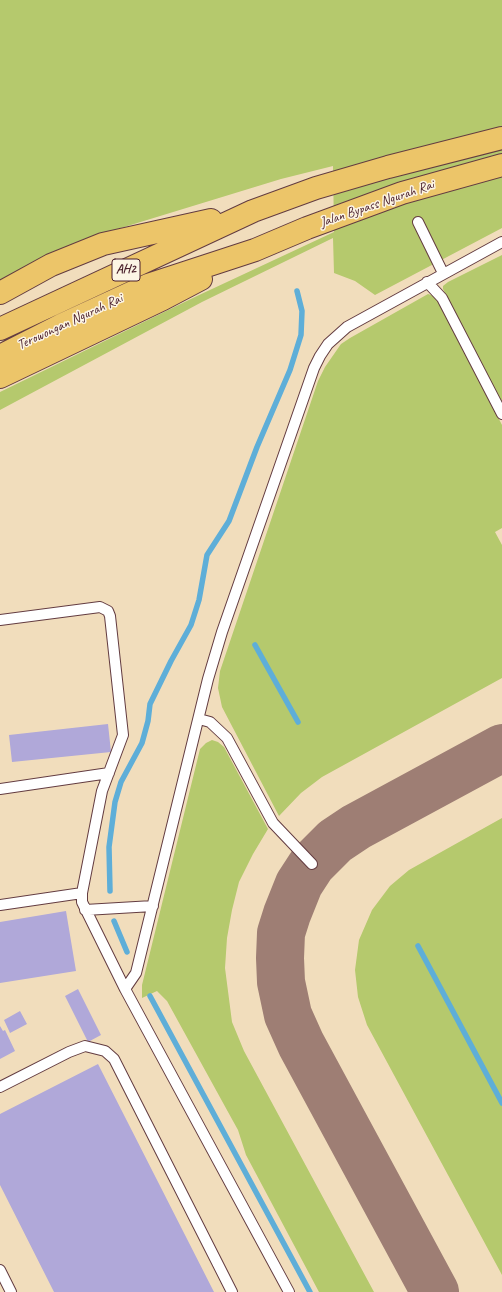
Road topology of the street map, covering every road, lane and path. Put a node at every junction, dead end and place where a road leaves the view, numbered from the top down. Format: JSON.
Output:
{"nodes":[{"id":1,"x":502,"y":138,"type":"edge"},
{"id":2,"x":502,"y":165,"type":"edge"},
{"id":3,"x":253,"y":211,"type":"junction"},
{"id":4,"x":418,"y":222,"type":"dead end"},
{"id":5,"x":502,"y":242,"type":"edge"},
{"id":6,"x":255,"y":250,"type":"junction"},
{"id":7,"x":443,"y":273,"type":"junction"},
{"id":8,"x":427,"y":282,"type":"junction"},
{"id":9,"x":0,"y":293,"type":"edge"},
{"id":10,"x":0,"y":329,"type":"edge"},
{"id":11,"x":0,"y":356,"type":"edge"},
{"id":12,"x":0,"y":377,"type":"edge"},
{"id":13,"x":502,"y":414,"type":"edge"},
{"id":14,"x":0,"y":620,"type":"edge"},
{"id":15,"x":199,"y":719,"type":"junction"},
{"id":16,"x":109,"y":773,"type":"junction"},
{"id":17,"x":0,"y":789,"type":"edge"},
{"id":18,"x":312,"y":864,"type":"dead end"},
{"id":19,"x":82,"y":893,"type":"junction"},
{"id":20,"x":0,"y":905,"type":"edge"},
{"id":21,"x":153,"y":906,"type":"junction"},
{"id":22,"x":85,"y":910,"type":"junction"},
{"id":23,"x":125,"y":989,"type":"junction"},
{"id":24,"x":0,"y":1087,"type":"edge"},
{"id":25,"x":0,"y":1270,"type":"edge"},
{"id":26,"x":11,"y":1292,"type":"edge"},
{"id":27,"x":232,"y":1292,"type":"edge"},
{"id":28,"x":289,"y":1292,"type":"edge"}],
"edges":[{"from":1,"to":3,"type":"highway","name":"Jalan Bypass Ngurah Rai","number":"AH2"},
{"from":2,"to":6,"type":"highway","name":"Jalan Bypass Ngurah Rai","number":"AH2"},
{"from":3,"to":9,"type":"highway"},
{"from":3,"to":10,"type":"highway","name":"Terowongan Ngurah Rai","number":"AH2"},
{"from":4,"to":7,"type":"lane"},
{"from":5,"to":7,"type":"lane"},
{"from":6,"to":11,"type":"highway","name":"Terowongan Ngurah Rai","number":"AH2"},
{"from":6,"to":12,"type":"highway"},
{"from":7,"to":8,"type":"lane"},
{"from":8,"to":13,"type":"lane"},
{"from":8,"to":15,"type":"lane"},
{"from":14,"to":16,"type":"lane"},
{"from":15,"to":18,"type":"lane"},
{"from":15,"to":21,"type":"lane"},
{"from":16,"to":17,"type":"lane"},
{"from":16,"to":19,"type":"lane"},
{"from":19,"to":20,"type":"lane"},
{"from":19,"to":22,"type":"lane"},
{"from":21,"to":22,"type":"lane"},
{"from":21,"to":23,"type":"lane"},
{"from":22,"to":23,"type":"lane"},
{"from":23,"to":28,"type":"lane"},
{"from":24,"to":27,"type":"lane"},
{"from":25,"to":26,"type":"lane"}]}
